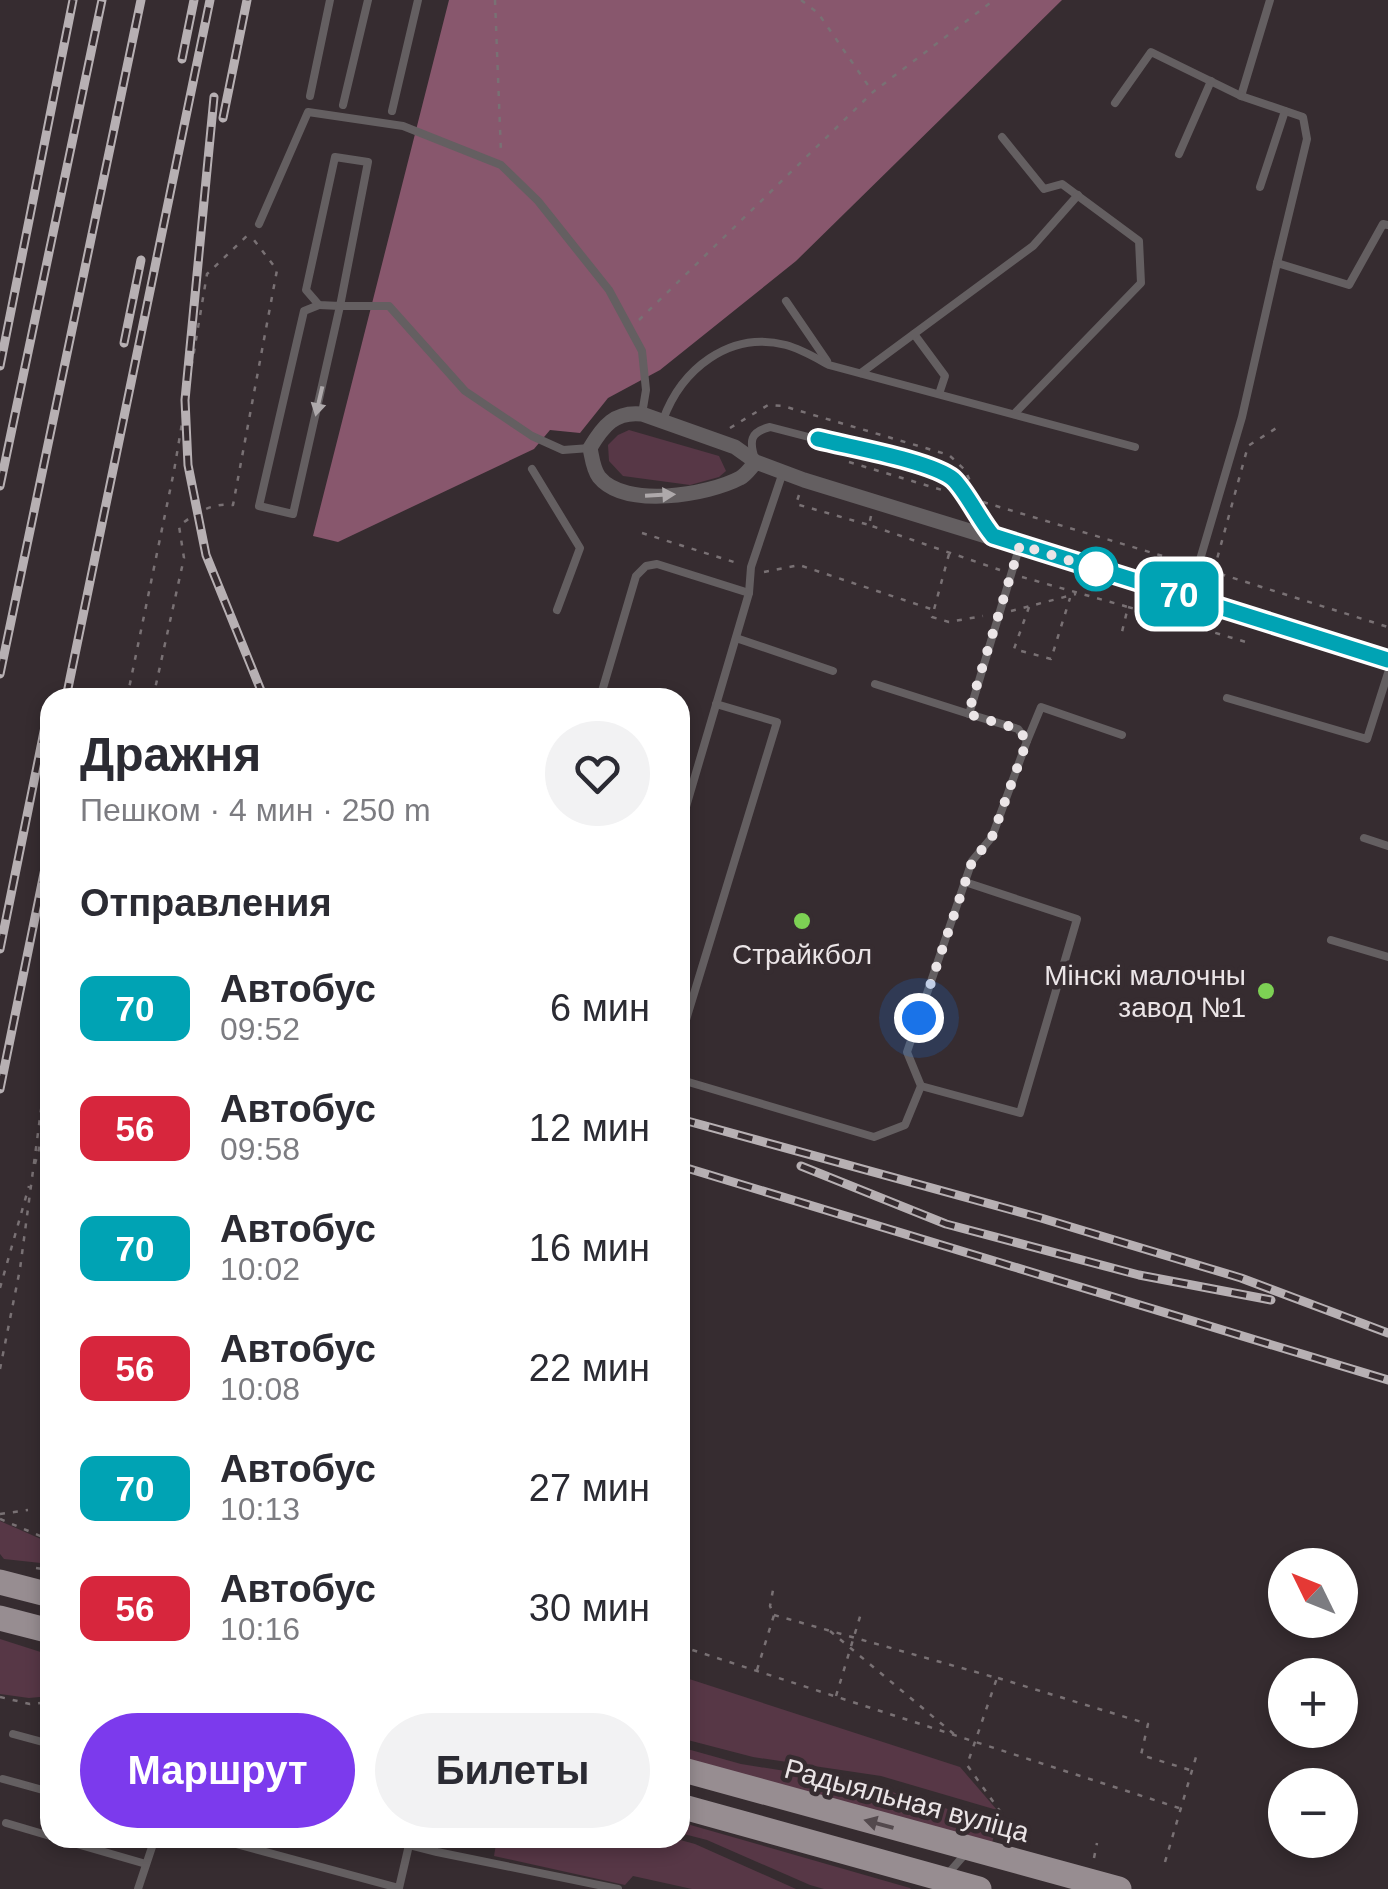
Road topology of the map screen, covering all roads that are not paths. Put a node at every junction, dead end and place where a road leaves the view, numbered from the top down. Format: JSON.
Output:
{"nodes":[{"id":1,"x":330,"y":0,"type":"edge"},
{"id":2,"x":368,"y":0,"type":"edge"},
{"id":3,"x":418,"y":0,"type":"edge"},
{"id":4,"x":1270,"y":0,"type":"edge"},
{"id":5,"x":1211,"y":81,"type":"junction"},
{"id":6,"x":310,"y":96,"type":"dead end"},
{"id":7,"x":1241,"y":96,"type":"junction"},
{"id":8,"x":1115,"y":102,"type":"dead end"},
{"id":9,"x":343,"y":105,"type":"dead end"},
{"id":10,"x":1286,"y":111,"type":"junction"},
{"id":11,"x":392,"y":112,"type":"dead end"},
{"id":12,"x":1002,"y":137,"type":"dead end"},
{"id":13,"x":1178,"y":154,"type":"dead end"},
{"id":14,"x":1260,"y":187,"type":"dead end"},
{"id":15,"x":1078,"y":196,"type":"junction"},
{"id":16,"x":259,"y":224,"type":"road end"},
{"id":17,"x":1388,"y":225,"type":"edge"},
{"id":18,"x":1276,"y":263,"type":"junction"},
{"id":19,"x":786,"y":301,"type":"dead end"},
{"id":20,"x":319,"y":304,"type":"junction"},
{"id":21,"x":340,"y":306,"type":"junction"},
{"id":22,"x":914,"y":334,"type":"junction"},
{"id":23,"x":830,"y":365,"type":"junction"},
{"id":24,"x":862,"y":373,"type":"junction"},
{"id":25,"x":939,"y":394,"type":"junction"},
{"id":26,"x":642,"y":414,"type":"junction"},
{"id":27,"x":1014,"y":414,"type":"junction"},
{"id":28,"x":662,"y":420,"type":"junction"},
{"id":29,"x":1135,"y":447,"type":"dead end"},
{"id":30,"x":590,"y":448,"type":"junction"},
{"id":31,"x":756,"y":462,"type":"junction"},
{"id":32,"x":532,"y":469,"type":"dead end"},
{"id":33,"x":782,"y":472,"type":"junction"},
{"id":34,"x":993,"y":536,"type":"junction"},
{"id":35,"x":1020,"y":545,"type":"junction"},
{"id":36,"x":749,"y":593,"type":"junction"},
{"id":37,"x":1189,"y":597,"type":"junction"},
{"id":38,"x":557,"y":610,"type":"dead end"},
{"id":39,"x":736,"y":638,"type":"junction"},
{"id":40,"x":1388,"y":660,"type":"edge"},
{"id":41,"x":833,"y":671,"type":"dead end"},
{"id":42,"x":1388,"y":673,"type":"edge"},
{"id":43,"x":874,"y":684,"type":"dead end"},
{"id":44,"x":603,"y":688,"type":"edge"},
{"id":45,"x":1228,"y":698,"type":"dead end"},
{"id":46,"x":716,"y":704,"type":"junction"},
{"id":47,"x":968,"y":714,"type":"junction"},
{"id":48,"x":1122,"y":734,"type":"dead end"},
{"id":49,"x":1027,"y":741,"type":"junction"},
{"id":50,"x":690,"y":793,"type":"edge"},
{"id":51,"x":1364,"y":838,"type":"dead end"},
{"id":52,"x":1388,"y":846,"type":"edge"},
{"id":53,"x":965,"y":882,"type":"junction"},
{"id":54,"x":1331,"y":940,"type":"dead end"},
{"id":55,"x":1388,"y":957,"type":"edge"},
{"id":56,"x":690,"y":997,"type":"edge"},
{"id":57,"x":690,"y":1083,"type":"edge"},
{"id":58,"x":921,"y":1086,"type":"junction"},
{"id":59,"x":6,"y":1583,"type":"edge"},
{"id":60,"x":40,"y":1592,"type":"edge"},
{"id":61,"x":3,"y":1618,"type":"edge"},
{"id":62,"x":40,"y":1628,"type":"edge"},
{"id":63,"x":13,"y":1734,"type":"dead end"},
{"id":64,"x":40,"y":1741,"type":"edge"},
{"id":65,"x":690,"y":1772,"type":"edge"},
{"id":66,"x":3,"y":1779,"type":"dead end"},
{"id":67,"x":40,"y":1789,"type":"edge"},
{"id":68,"x":690,"y":1809,"type":"edge"},
{"id":69,"x":6,"y":1823,"type":"dead end"},
{"id":70,"x":40,"y":1833,"type":"edge"},
{"id":71,"x":91,"y":1848,"type":"edge"},
{"id":72,"x":152,"y":1848,"type":"edge"},
{"id":73,"x":250,"y":1848,"type":"edge"},
{"id":74,"x":408,"y":1848,"type":"edge"},
{"id":75,"x":423,"y":1848,"type":"edge"},
{"id":76,"x":973,"y":1850,"type":"junction"},
{"id":77,"x":146,"y":1864,"type":"junction"},
{"id":78,"x":942,"y":1884,"type":"edge"},
{"id":79,"x":138,"y":1888,"type":"edge"},
{"id":80,"x":150,"y":1889,"type":"edge"},
{"id":81,"x":399,"y":1889,"type":"edge"},
{"id":82,"x":618,"y":1889,"type":"edge"},
{"id":83,"x":979,"y":1889,"type":"edge"},
{"id":84,"x":1119,"y":1889,"type":"edge"}],
"edges":[{"from":1,"to":6,"type":"lane"},
{"from":2,"to":9,"type":"lane"},
{"from":3,"to":11,"type":"lane"},
{"from":4,"to":7,"type":"lane"},
{"from":5,"to":7,"type":"lane"},
{"from":5,"to":8,"type":"lane"},
{"from":5,"to":13,"type":"lane"},
{"from":7,"to":10,"type":"lane"},
{"from":10,"to":14,"type":"lane"},
{"from":10,"to":18,"type":"lane"},
{"from":12,"to":15,"type":"lane"},
{"from":15,"to":22,"type":"lane"},
{"from":15,"to":27,"type":"lane"},
{"from":16,"to":26,"type":"lane"},
{"from":17,"to":18,"type":"lane"},
{"from":18,"to":37,"type":"lane"},
{"from":19,"to":23,"type":"lane"},
{"from":20,"to":21,"type":"lane"},
{"from":20,"to":21,"type":"lane"},
{"from":21,"to":20,"type":"lane","one_way":true},
{"from":21,"to":30,"type":"lane"},
{"from":22,"to":24,"type":"lane"},
{"from":22,"to":25,"type":"lane"},
{"from":23,"to":24,"type":"lane"},
{"from":23,"to":28,"type":"lane"},
{"from":24,"to":25,"type":"lane"},
{"from":25,"to":27,"type":"lane"},
{"from":26,"to":28,"type":"street"},
{"from":26,"to":30,"type":"street"},
{"from":27,"to":29,"type":"lane"},
{"from":28,"to":31,"type":"street"},
{"from":30,"to":31,"type":"street","one_way":true},
{"from":31,"to":33,"type":"street"},
{"from":31,"to":34,"type":"lane"},
{"from":32,"to":38,"type":"lane"},
{"from":33,"to":34,"type":"street"},
{"from":33,"to":36,"type":"lane"},
{"from":34,"to":35,"type":"street"},
{"from":35,"to":37,"type":"street"},
{"from":35,"to":47,"type":"lane"},
{"from":36,"to":39,"type":"lane"},
{"from":36,"to":44,"type":"lane"},
{"from":37,"to":40,"type":"street"},
{"from":39,"to":41,"type":"lane"},
{"from":39,"to":46,"type":"lane"},
{"from":42,"to":45,"type":"lane"},
{"from":43,"to":47,"type":"lane"},
{"from":46,"to":50,"type":"lane"},
{"from":46,"to":56,"type":"lane"},
{"from":47,"to":49,"type":"lane"},
{"from":48,"to":49,"type":"lane"},
{"from":49,"to":53,"type":"lane"},
{"from":51,"to":52,"type":"lane"},
{"from":53,"to":58,"type":"lane"},
{"from":53,"to":58,"type":"lane"},
{"from":54,"to":55,"type":"lane"},
{"from":57,"to":58,"type":"lane"},
{"from":59,"to":60,"type":"main road"},
{"from":61,"to":62,"type":"main road"},
{"from":63,"to":64,"type":"lane"},
{"from":76,"to":65,"type":"main road","name":"Радыяльная вуліца","one_way":true},
{"from":66,"to":67,"type":"lane"},
{"from":68,"to":78,"type":"main road"},
{"from":69,"to":70,"type":"lane"},
{"from":71,"to":77,"type":"lane"},
{"from":72,"to":77,"type":"lane"},
{"from":73,"to":81,"type":"lane"},
{"from":74,"to":81,"type":"lane"},
{"from":75,"to":82,"type":"lane"},
{"from":76,"to":78,"type":"lane"},
{"from":76,"to":84,"type":"main road","name":"Радыяльная вуліца"},
{"from":77,"to":79,"type":"lane"},
{"from":78,"to":83,"type":"main road"},
{"from":79,"to":80,"type":"lane"}]}
